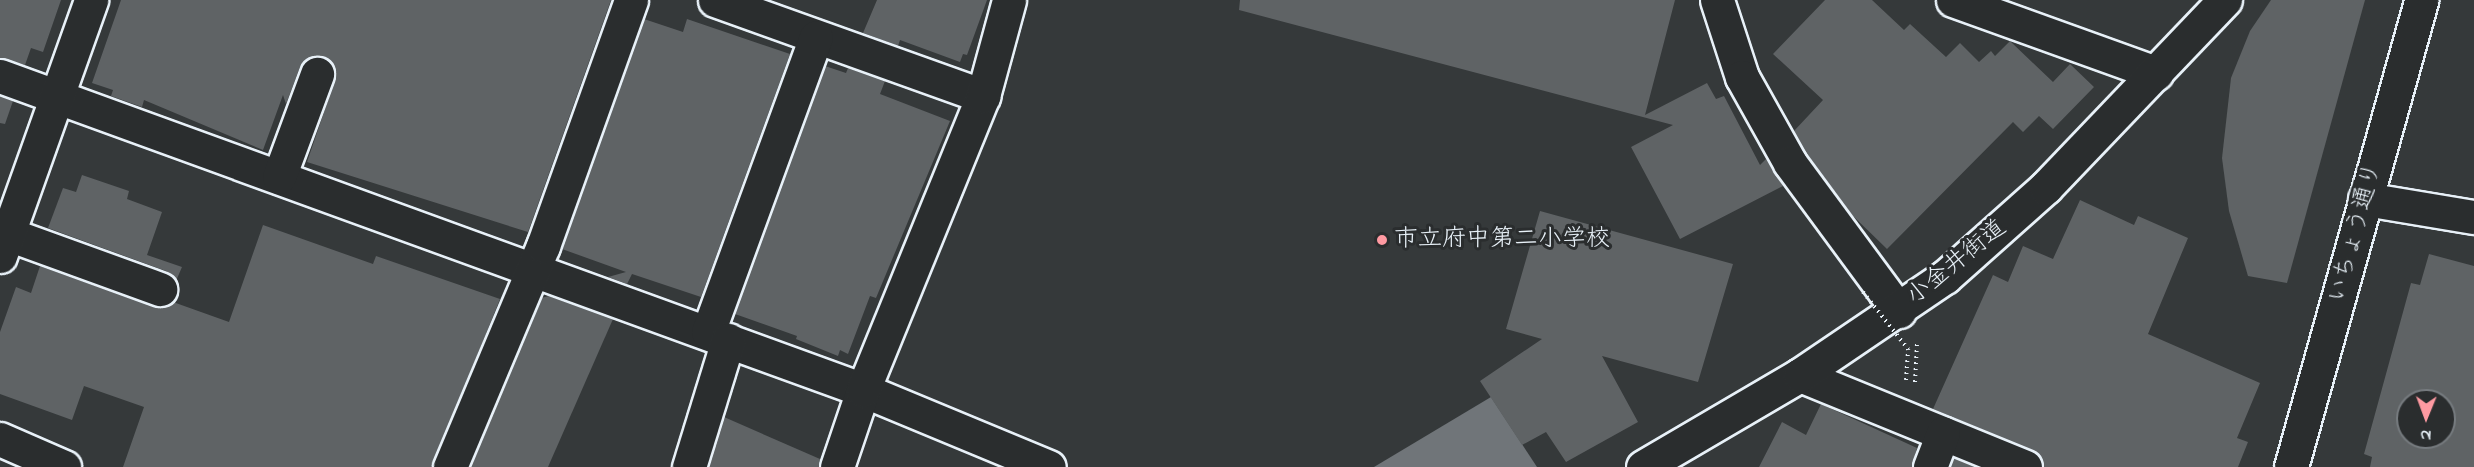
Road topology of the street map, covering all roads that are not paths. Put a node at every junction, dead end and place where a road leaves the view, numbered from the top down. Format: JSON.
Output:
{"nodes":[{"id":1,"x":91,"y":0,"type":"edge"},
{"id":2,"x":631,"y":0,"type":"edge"},
{"id":3,"x":716,"y":0,"type":"edge"},
{"id":4,"x":1009,"y":0,"type":"edge"},
{"id":5,"x":1718,"y":0,"type":"edge"},
{"id":6,"x":1953,"y":0,"type":"edge"},
{"id":7,"x":2224,"y":0,"type":"edge"},
{"id":8,"x":2421,"y":0,"type":"edge"},
{"id":9,"x":1993,"y":7,"type":"edge"},
{"id":10,"x":816,"y":37,"type":"junction"},
{"id":11,"x":2156,"y":72,"type":"junction"},
{"id":12,"x":317,"y":74,"type":"dead end"},
{"id":13,"x":0,"y":76,"type":"edge"},
{"id":14,"x":983,"y":96,"type":"junction"},
{"id":15,"x":57,"y":97,"type":"junction"},
{"id":16,"x":279,"y":177,"type":"junction"},
{"id":17,"x":2366,"y":198,"type":"junction"},
{"id":18,"x":2474,"y":217,"type":"edge"},
{"id":19,"x":4,"y":245,"type":"edge"},
{"id":20,"x":531,"y":268,"type":"junction"},
{"id":21,"x":160,"y":289,"type":"dead end"},
{"id":22,"x":1899,"y":311,"type":"junction"},
{"id":23,"x":718,"y":336,"type":"junction"},
{"id":24,"x":1800,"y":375,"type":"junction"},
{"id":25,"x":863,"y":390,"type":"junction"},
{"id":26,"x":1943,"y":433,"type":"junction"},
{"id":27,"x":0,"y":439,"type":"edge"},
{"id":28,"x":64,"y":467,"type":"edge"},
{"id":29,"x":450,"y":467,"type":"edge"},
{"id":30,"x":689,"y":467,"type":"edge"},
{"id":31,"x":837,"y":467,"type":"edge"},
{"id":32,"x":1049,"y":467,"type":"edge"},
{"id":33,"x":1643,"y":467,"type":"edge"},
{"id":34,"x":1930,"y":467,"type":"edge"},
{"id":35,"x":2025,"y":467,"type":"edge"},
{"id":36,"x":2291,"y":467,"type":"edge"}],
"edges":[{"from":1,"to":15,"type":"street"},
{"from":2,"to":20,"type":"street"},
{"from":3,"to":10,"type":"street"},
{"from":4,"to":14,"type":"street"},
{"from":5,"to":22,"type":"street"},
{"from":6,"to":9,"type":"street"},
{"from":7,"to":11,"type":"street","name":"小金井街道"},
{"from":8,"to":17,"type":"street","name":"いちょう通り"},
{"from":9,"to":11,"type":"street"},
{"from":10,"to":14,"type":"street"},
{"from":10,"to":23,"type":"street"},
{"from":11,"to":22,"type":"street","name":"小金井街道"},
{"from":12,"to":16,"type":"street"},
{"from":13,"to":15,"type":"street"},
{"from":14,"to":25,"type":"street"},
{"from":15,"to":16,"type":"street"},
{"from":15,"to":19,"type":"street"},
{"from":16,"to":20,"type":"street"},
{"from":17,"to":18,"type":"street"},
{"from":17,"to":36,"type":"street","name":"いちょう通り"},
{"from":19,"to":21,"type":"street"},
{"from":20,"to":23,"type":"street"},
{"from":20,"to":29,"type":"street"},
{"from":22,"to":24,"type":"street","name":"小金井街道"},
{"from":23,"to":25,"type":"street"},
{"from":23,"to":30,"type":"street"},
{"from":24,"to":26,"type":"street"},
{"from":24,"to":33,"type":"street","name":"小金井街道"},
{"from":25,"to":31,"type":"street"},
{"from":25,"to":32,"type":"street"},
{"from":26,"to":34,"type":"street"},
{"from":26,"to":35,"type":"street"},
{"from":27,"to":28,"type":"street"}]}
